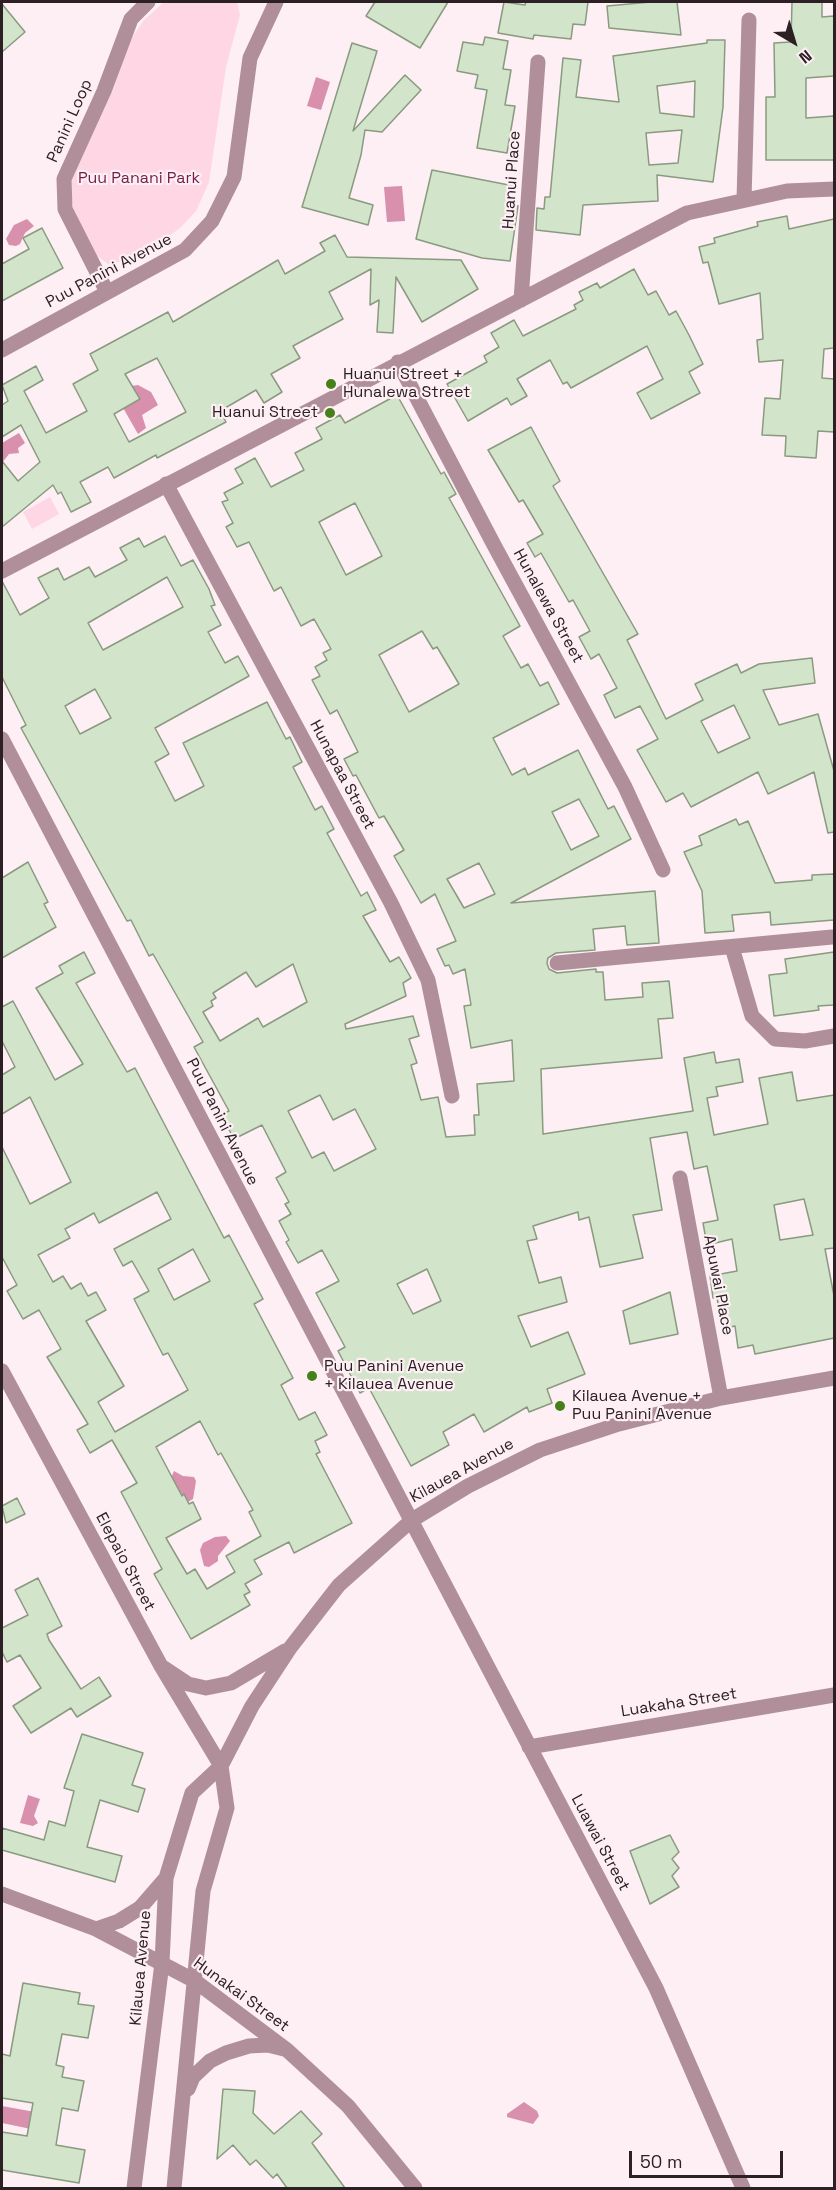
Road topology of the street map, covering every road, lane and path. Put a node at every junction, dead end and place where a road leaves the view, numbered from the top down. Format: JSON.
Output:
{"nodes":[{"id":1,"x":148,"y":2,"type":"edge"},
{"id":2,"x":273,"y":3,"type":"edge"},
{"id":3,"x":749,"y":20,"type":"dead end"},
{"id":4,"x":538,"y":62,"type":"dead end"},
{"id":5,"x":834,"y":189,"type":"edge"},
{"id":6,"x":744,"y":200,"type":"junction"},
{"id":7,"x":107,"y":292,"type":"junction"},
{"id":8,"x":521,"y":300,"type":"junction"},
{"id":9,"x":2,"y":350,"type":"edge"},
{"id":10,"x":398,"y":362,"type":"junction"},
{"id":11,"x":166,"y":484,"type":"junction"},
{"id":12,"x":2,"y":571,"type":"edge"},
{"id":13,"x":2,"y":739,"type":"edge"},
{"id":14,"x":663,"y":870,"type":"dead end"},
{"id":15,"x":832,"y":937,"type":"dead end"},
{"id":16,"x":732,"y":947,"type":"junction"},
{"id":17,"x":557,"y":963,"type":"dead end"},
{"id":18,"x":834,"y":1036,"type":"edge"},
{"id":19,"x":452,"y":1096,"type":"dead end"},
{"id":20,"x":680,"y":1178,"type":"dead end"},
{"id":21,"x":2,"y":1371,"type":"edge"},
{"id":22,"x":834,"y":1378,"type":"edge"},
{"id":23,"x":721,"y":1398,"type":"junction"},
{"id":24,"x":412,"y":1520,"type":"junction"},
{"id":25,"x":290,"y":1648,"type":"junction"},
{"id":26,"x":160,"y":1666,"type":"junction"},
{"id":27,"x":834,"y":1695,"type":"edge"},
{"id":28,"x":529,"y":1747,"type":"junction"},
{"id":29,"x":221,"y":1766,"type":"junction"},
{"id":30,"x":166,"y":1878,"type":"junction"},
{"id":31,"x":2,"y":1894,"type":"edge"},
{"id":32,"x":96,"y":1929,"type":"junction"},
{"id":33,"x":162,"y":1963,"type":"junction"},
{"id":34,"x":195,"y":1981,"type":"junction"},
{"id":35,"x":287,"y":2050,"type":"junction"},
{"id":36,"x":184,"y":2098,"type":"junction"},
{"id":37,"x":134,"y":2188,"type":"edge"},
{"id":38,"x":174,"y":2188,"type":"edge"},
{"id":39,"x":415,"y":2188,"type":"edge"},
{"id":40,"x":743,"y":2188,"type":"edge"}],
"edges":[{"from":1,"to":7,"type":"street","name":"Panini Loop"},
{"from":2,"to":7,"type":"street","name":"Puu Panini Avenue"},
{"from":3,"to":6,"type":"street"},
{"from":4,"to":8,"type":"street","name":"Huanui Place"},
{"from":5,"to":6,"type":"street"},
{"from":6,"to":8,"type":"street"},
{"from":7,"to":9,"type":"street","name":"Puu Panini Avenue"},
{"from":8,"to":10,"type":"street"},
{"from":10,"to":11,"type":"street"},
{"from":10,"to":14,"type":"street","name":"Hunalewa Street"},
{"from":11,"to":12,"type":"street"},
{"from":11,"to":19,"type":"street","name":"Hunapaa Street"},
{"from":13,"to":24,"type":"street","name":"Puu Panini Avenue"},
{"from":15,"to":16,"type":"street"},
{"from":16,"to":17,"type":"street"},
{"from":16,"to":18,"type":"street"},
{"from":20,"to":23,"type":"street","name":"Apuwai Place"},
{"from":21,"to":26,"type":"street","name":"Elepaio Street"},
{"from":22,"to":23,"type":"street","name":"Kilauea Avenue"},
{"from":23,"to":24,"type":"street","name":"Kilauea Avenue"},
{"from":24,"to":25,"type":"street","name":"Kilauea Avenue"},
{"from":24,"to":28,"type":"street","name":"Luawai Street"},
{"from":25,"to":26,"type":"street"},
{"from":25,"to":29,"type":"street","name":"Kilauea Avenue"},
{"from":26,"to":29,"type":"street","name":"Elepaio Street"},
{"from":27,"to":28,"type":"street","name":"Luakaha Street"},
{"from":28,"to":40,"type":"street","name":"Luawai Street"},
{"from":29,"to":30,"type":"street","name":"Kilauea Avenue"},
{"from":29,"to":34,"type":"street"},
{"from":30,"to":32,"type":"street"},
{"from":30,"to":33,"type":"street","name":"Kilauea Avenue"},
{"from":31,"to":32,"type":"street","name":"Hunakai Street"},
{"from":32,"to":33,"type":"street","name":"Hunakai Street"},
{"from":33,"to":34,"type":"street","name":"Hunakai Street"},
{"from":33,"to":37,"type":"street","name":"Kilauea Avenue"},
{"from":34,"to":35,"type":"street","name":"Hunakai Street"},
{"from":34,"to":36,"type":"street"},
{"from":35,"to":36,"type":"street"},
{"from":35,"to":39,"type":"street","name":"Hunakai Street"},
{"from":36,"to":38,"type":"street"}]}
